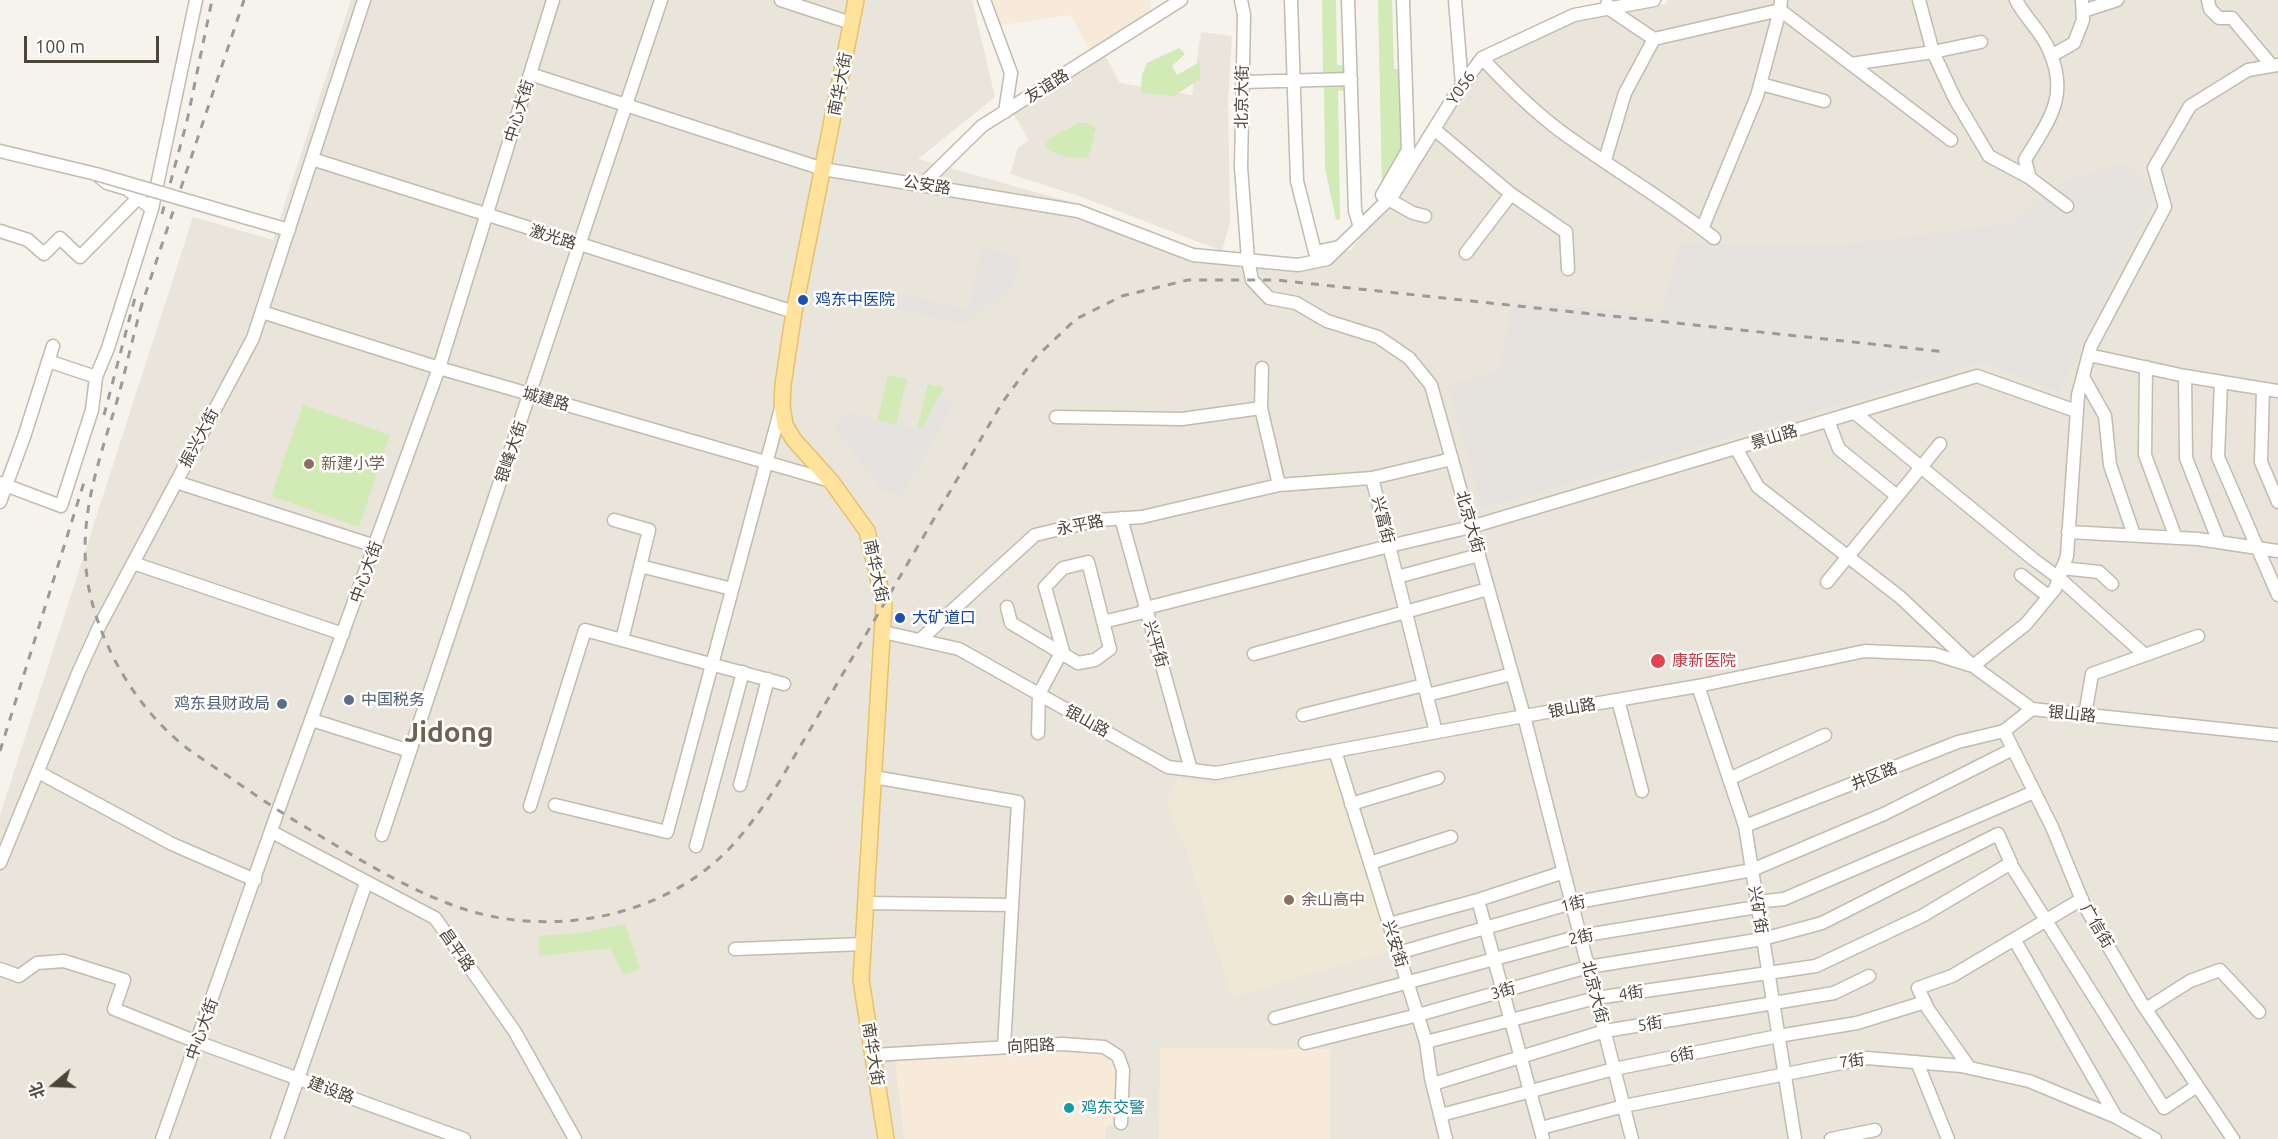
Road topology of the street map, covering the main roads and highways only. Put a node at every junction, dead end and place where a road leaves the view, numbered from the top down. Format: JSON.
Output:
{"nodes":[{"id":1,"x":856,"y":0,"type":"edge"},
{"id":2,"x":886,"y":1139,"type":"edge"}],
"edges":[{"from":1,"to":2,"type":"main road","name":"南华大街"}]}
